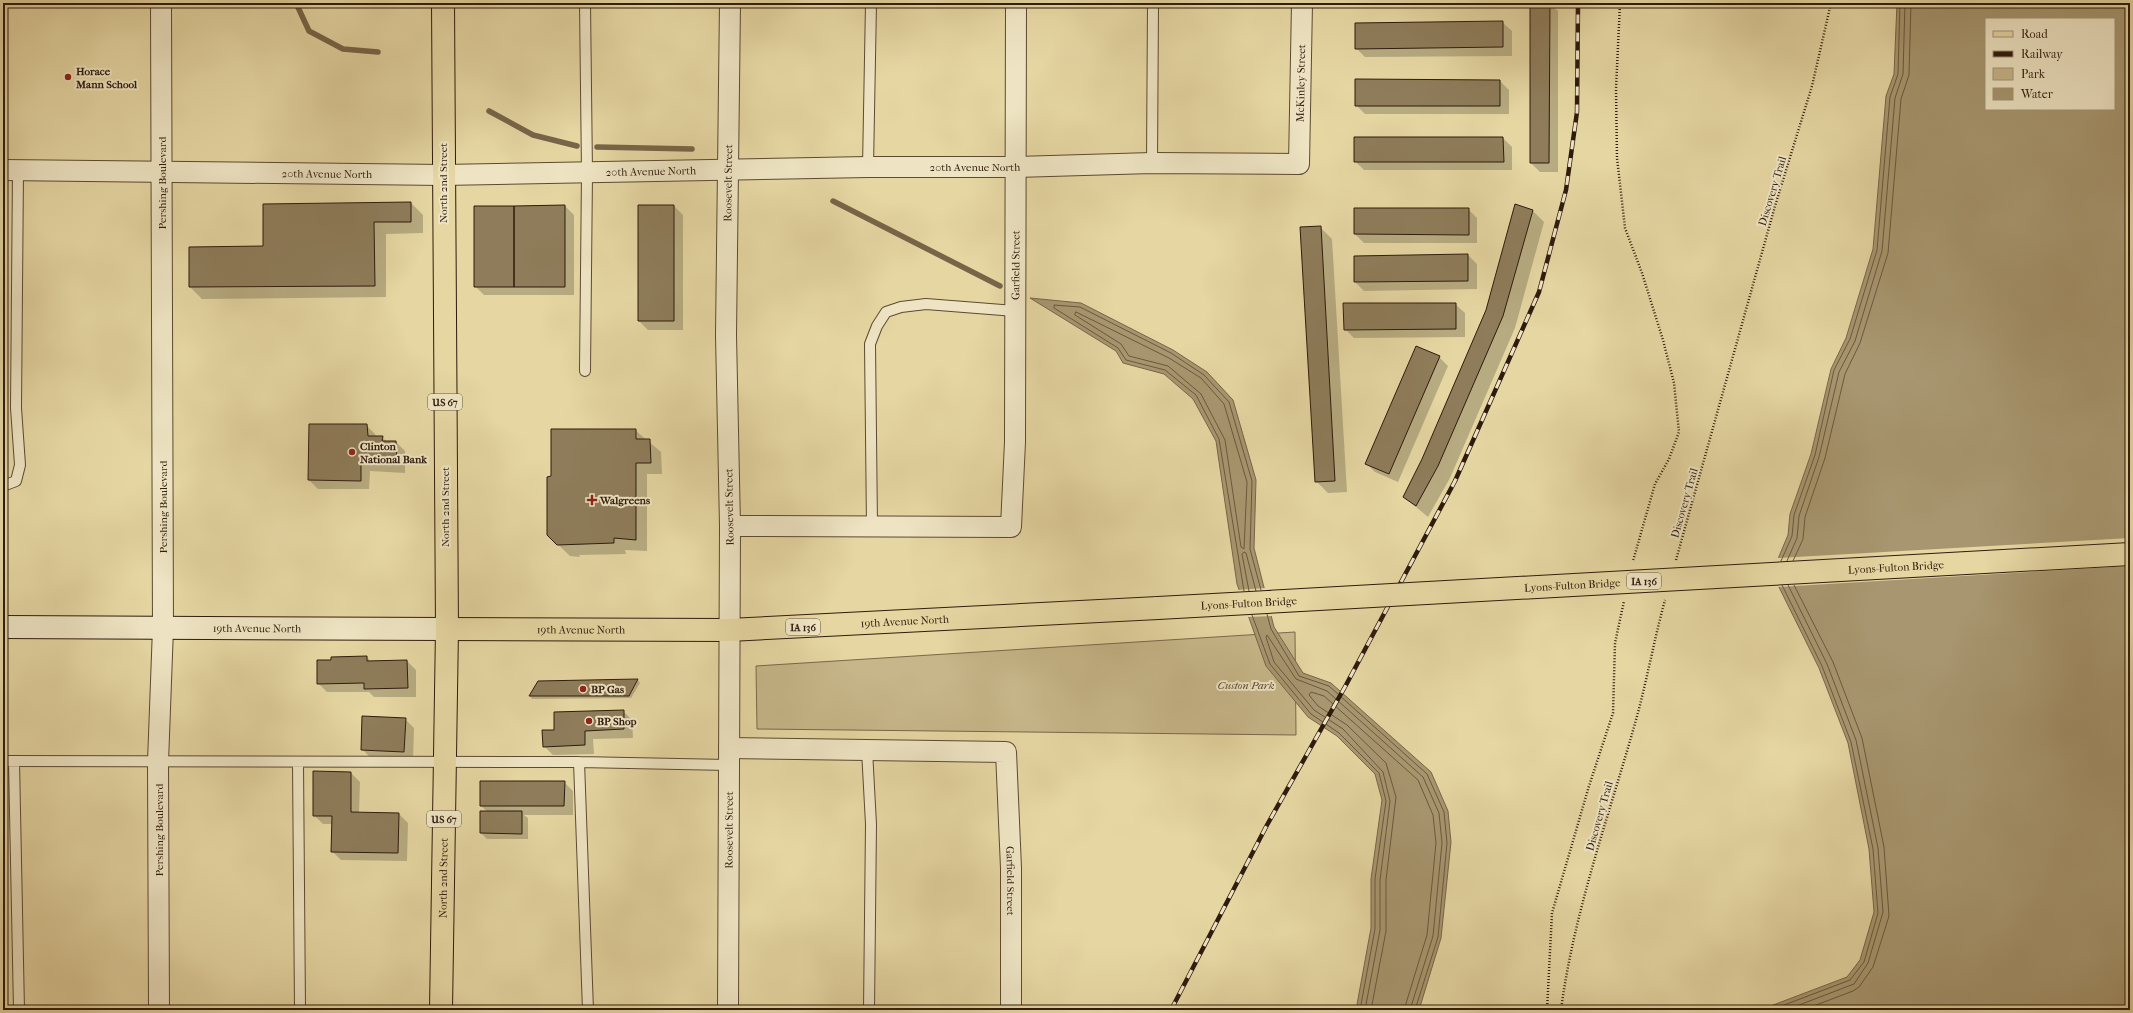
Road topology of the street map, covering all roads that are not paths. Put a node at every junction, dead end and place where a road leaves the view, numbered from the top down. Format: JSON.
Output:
{"nodes":[{"id":1,"x":162,"y":3,"type":"edge"},
{"id":2,"x":443,"y":3,"type":"edge"},
{"id":3,"x":585,"y":3,"type":"edge"},
{"id":4,"x":730,"y":3,"type":"edge"},
{"id":5,"x":871,"y":3,"type":"edge"},
{"id":6,"x":1016,"y":3,"type":"edge"},
{"id":7,"x":1153,"y":3,"type":"edge"},
{"id":8,"x":1302,"y":3,"type":"edge"},
{"id":9,"x":1152,"y":163,"type":"junction"},
{"id":10,"x":1299,"y":164,"type":"joint"},
{"id":11,"x":868,"y":167,"type":"junction"},
{"id":12,"x":1014,"y":167,"type":"junction"},
{"id":13,"x":10,"y":170,"type":"edge"},
{"id":14,"x":728,"y":170,"type":"junction"},
{"id":15,"x":162,"y":171,"type":"junction"},
{"id":16,"x":586,"y":172,"type":"junction"},
{"id":17,"x":443,"y":175,"type":"junction"},
{"id":18,"x":1015,"y":311,"type":"junction"},
{"id":19,"x":585,"y":372,"type":"dead end"},
{"id":20,"x":3,"y":486,"type":"edge"},
{"id":21,"x":730,"y":526,"type":"junction"},
{"id":22,"x":872,"y":526,"type":"junction"},
{"id":23,"x":2130,"y":554,"type":"edge"},
{"id":24,"x":1158,"y":608,"type":"joint"},
{"id":25,"x":3,"y":627,"type":"edge"},
{"id":26,"x":163,"y":628,"type":"junction"},
{"id":27,"x":447,"y":629,"type":"junction"},
{"id":28,"x":729,"y":630,"type":"junction"},
{"id":29,"x":867,"y":750,"type":"junction"},
{"id":30,"x":728,"y":756,"type":"junction"},
{"id":31,"x":3,"y":761,"type":"edge"},
{"id":32,"x":14,"y":761,"type":"junction"},
{"id":33,"x":158,"y":762,"type":"junction"},
{"id":34,"x":580,"y":762,"type":"junction"},
{"id":35,"x":298,"y":763,"type":"junction"},
{"id":36,"x":445,"y":763,"type":"junction"},
{"id":37,"x":19,"y":1010,"type":"edge"},
{"id":38,"x":159,"y":1010,"type":"edge"},
{"id":39,"x":300,"y":1010,"type":"edge"},
{"id":40,"x":441,"y":1010,"type":"edge"},
{"id":41,"x":588,"y":1010,"type":"edge"},
{"id":42,"x":728,"y":1010,"type":"edge"},
{"id":43,"x":869,"y":1010,"type":"edge"},
{"id":44,"x":1011,"y":1010,"type":"edge"}],
"edges":[{"from":1,"to":15,"type":"street","name":"Pershing Boulevard"},
{"from":2,"to":17,"type":"main road","name":"North 2nd Street","number":"US 67"},
{"from":3,"to":16,"type":"lane"},
{"from":4,"to":14,"type":"street","name":"Roosevelt Street"},
{"from":5,"to":11,"type":"lane"},
{"from":6,"to":12,"type":"street","name":"Garfield Street"},
{"from":7,"to":9,"type":"lane"},
{"from":8,"to":10,"type":"street","name":"McKinley Street"},
{"from":9,"to":10,"type":"street","name":"20th Avenue North"},
{"from":9,"to":12,"type":"street","name":"20th Avenue North"},
{"from":11,"to":12,"type":"street","name":"20th Avenue North"},
{"from":11,"to":14,"type":"street","name":"20th Avenue North"},
{"from":12,"to":18,"type":"street","name":"Garfield Street"},
{"from":13,"to":15,"type":"street","name":"20th Avenue North"},
{"from":13,"to":20,"type":"lane"},
{"from":14,"to":16,"type":"street","name":"20th Avenue North"},
{"from":14,"to":21,"type":"street","name":"Roosevelt Street"},
{"from":15,"to":17,"type":"street","name":"20th Avenue North"},
{"from":15,"to":26,"type":"street","name":"Pershing Boulevard"},
{"from":16,"to":17,"type":"street","name":"20th Avenue North"},
{"from":16,"to":19,"type":"lane"},
{"from":17,"to":27,"type":"main road","name":"North 2nd Street","number":"US 67"},
{"from":18,"to":22,"type":"lane"},
{"from":18,"to":22,"type":"street","name":"Garfield Street"},
{"from":21,"to":22,"type":"street"},
{"from":21,"to":28,"type":"street","name":"Roosevelt Street"},
{"from":23,"to":24,"type":"main road","name":"Lyons-Fulton Bridge","number":"IA 136","bridge":true},
{"from":24,"to":28,"type":"main road","name":"19th Avenue North","number":"IA 136"},
{"from":25,"to":26,"type":"main road","name":"19th Avenue North"},
{"from":26,"to":27,"type":"main road","name":"19th Avenue North"},
{"from":26,"to":33,"type":"street","name":"Pershing Boulevard"},
{"from":27,"to":28,"type":"main road","name":"19th Avenue North","number":"IA 136"},
{"from":27,"to":36,"type":"main road","name":"North 2nd Street","number":"US 67"},
{"from":28,"to":30,"type":"street","name":"Roosevelt Street"},
{"from":29,"to":30,"type":"street"},
{"from":29,"to":43,"type":"lane"},
{"from":29,"to":44,"type":"street","name":"Garfield Street"},
{"from":30,"to":34,"type":"lane"},
{"from":30,"to":42,"type":"street","name":"Roosevelt Street"},
{"from":31,"to":32,"type":"lane"},
{"from":32,"to":33,"type":"lane"},
{"from":32,"to":37,"type":"lane"},
{"from":33,"to":35,"type":"lane"},
{"from":33,"to":38,"type":"street","name":"Pershing Boulevard"},
{"from":34,"to":36,"type":"lane"},
{"from":34,"to":41,"type":"lane"},
{"from":35,"to":36,"type":"lane"},
{"from":35,"to":39,"type":"lane"},
{"from":36,"to":40,"type":"main road","name":"North 2nd Street","number":"US 67"}]}
